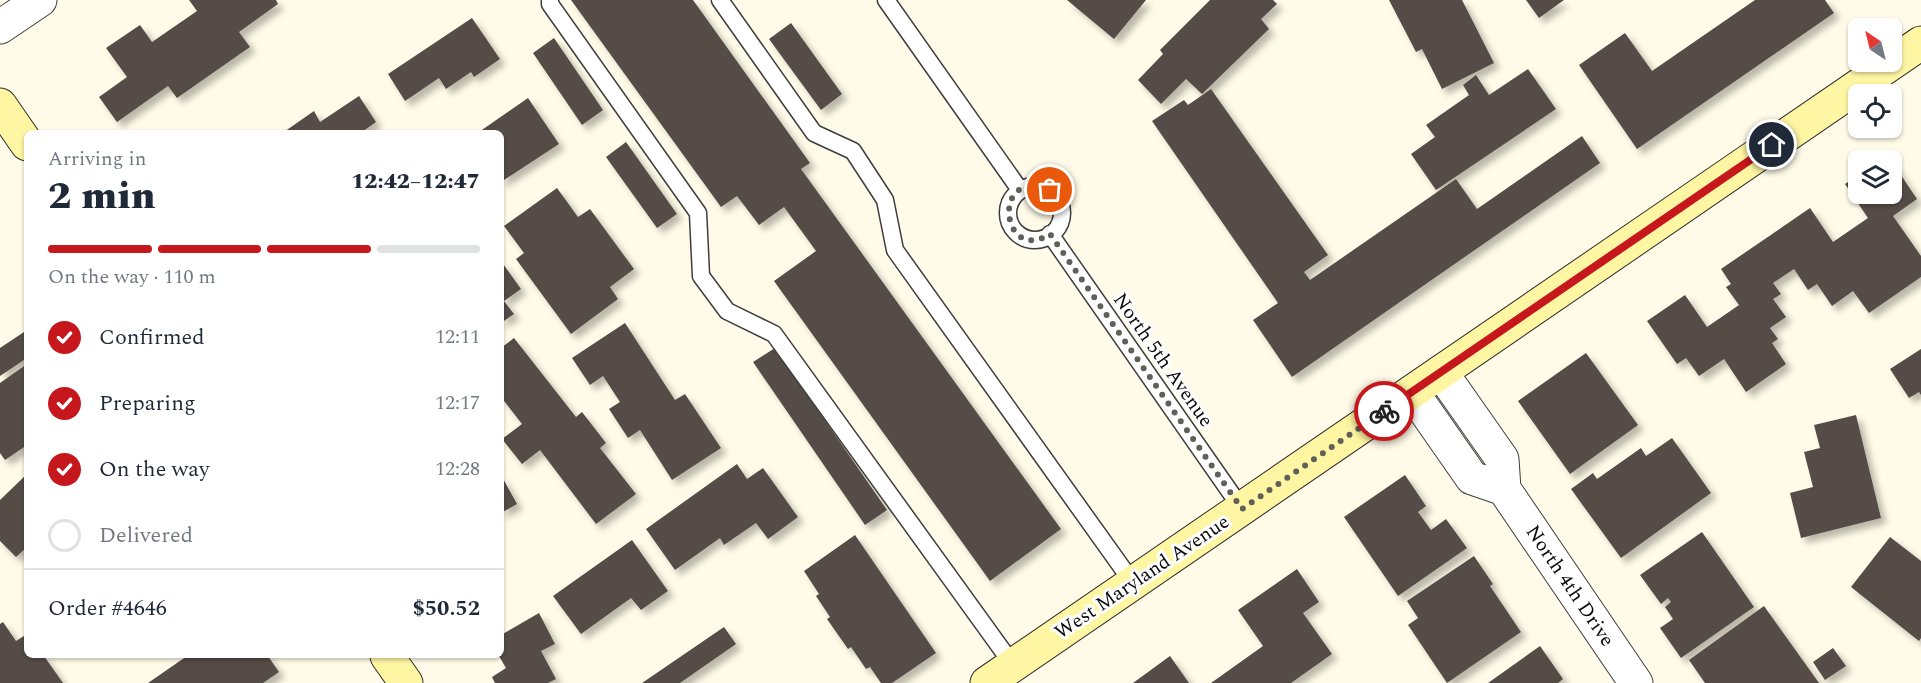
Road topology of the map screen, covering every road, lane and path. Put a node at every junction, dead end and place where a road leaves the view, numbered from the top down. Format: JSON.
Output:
{"nodes":[{"id":1,"x":40,"y":0,"type":"edge"},
{"id":2,"x":550,"y":0,"type":"edge"},
{"id":3,"x":720,"y":0,"type":"edge"},
{"id":4,"x":886,"y":0,"type":"edge"},
{"id":5,"x":0,"y":27,"type":"edge"},
{"id":6,"x":1921,"y":43,"type":"edge"},
{"id":7,"x":0,"y":105,"type":"edge"},
{"id":8,"x":24,"y":140,"type":"edge"},
{"id":9,"x":1020,"y":190,"type":"junction"},
{"id":10,"x":1050,"y":234,"type":"junction"},
{"id":11,"x":1441,"y":372,"type":"junction"},
{"id":12,"x":1412,"y":392,"type":"junction"},
{"id":13,"x":1504,"y":489,"type":"junction"},
{"id":14,"x":1242,"y":509,"type":"junction"},
{"id":15,"x":1133,"y":583,"type":"junction"},
{"id":16,"x":388,"y":658,"type":"edge"},
{"id":17,"x":1000,"y":674,"type":"edge"},
{"id":18,"x":406,"y":683,"type":"edge"},
{"id":19,"x":1636,"y":683,"type":"edge"}],
"edges":[{"from":1,"to":5,"type":"street"},
{"from":2,"to":17,"type":"lane"},
{"from":3,"to":15,"type":"lane"},
{"from":4,"to":9,"type":"lane"},
{"from":6,"to":11,"type":"street","name":"West Maryland Avenue"},
{"from":7,"to":8,"type":"street"},
{"from":9,"to":10,"type":"lane"},
{"from":9,"to":10,"type":"lane"},
{"from":10,"to":14,"type":"lane","name":"North 5th Avenue"},
{"from":11,"to":12,"type":"street","name":"West Maryland Avenue"},
{"from":11,"to":13,"type":"street"},
{"from":12,"to":13,"type":"street"},
{"from":12,"to":14,"type":"street","name":"West Maryland Avenue"},
{"from":13,"to":19,"type":"street","name":"North 4th Drive"},
{"from":14,"to":15,"type":"street","name":"West Maryland Avenue"},
{"from":15,"to":17,"type":"street","name":"West Maryland Avenue"},
{"from":16,"to":18,"type":"street"}]}
